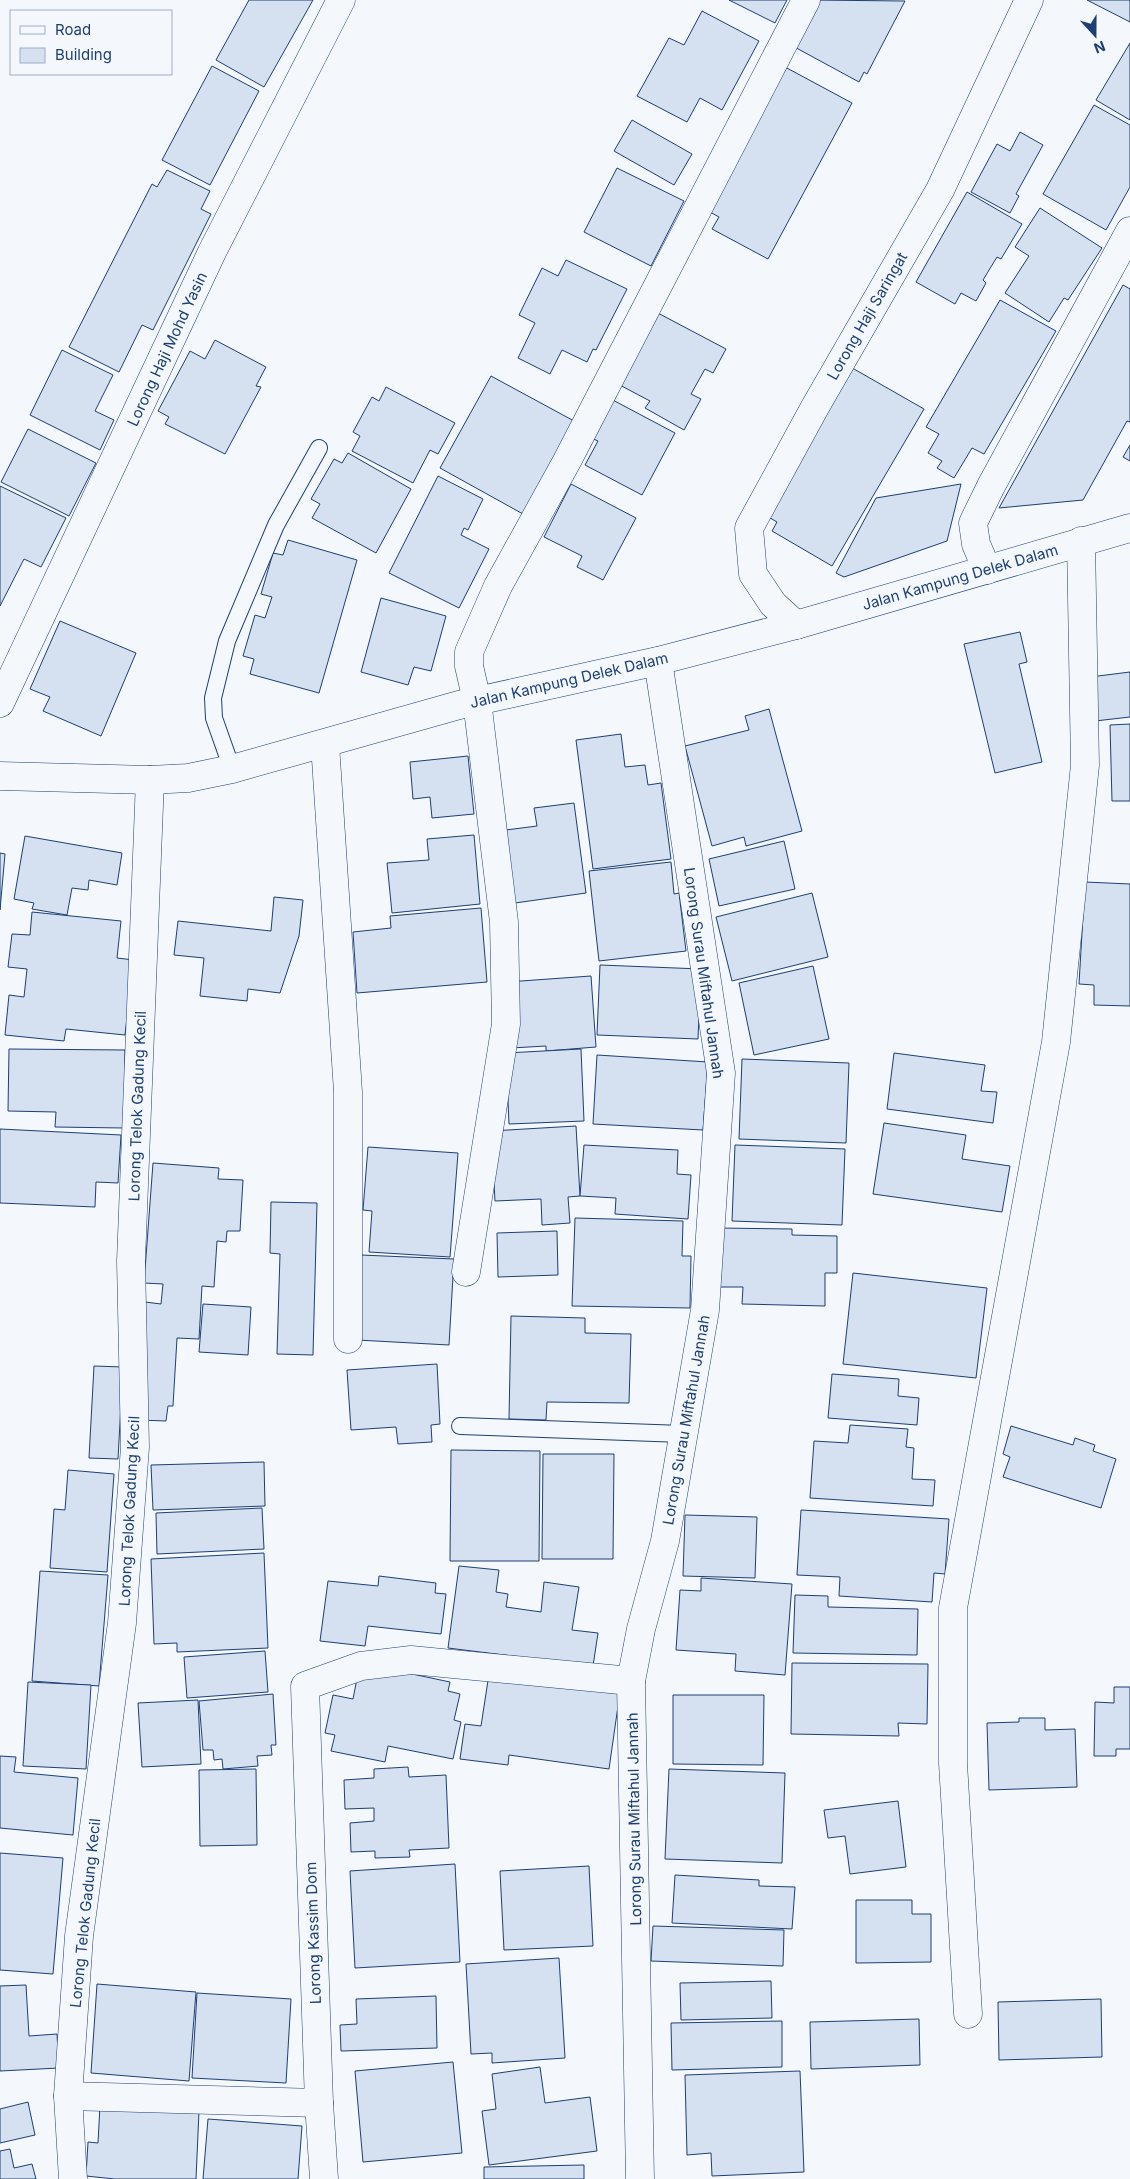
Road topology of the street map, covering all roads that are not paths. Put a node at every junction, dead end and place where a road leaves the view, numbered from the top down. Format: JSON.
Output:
{"nodes":[{"id":1,"x":341,"y":0,"type":"edge"},
{"id":2,"x":806,"y":0,"type":"edge"},
{"id":3,"x":1029,"y":0,"type":"edge"},
{"id":4,"x":1130,"y":231,"type":"edge"},
{"id":5,"x":319,"y":448,"type":"dead end"},
{"id":6,"x":1130,"y":528,"type":"edge"},
{"id":7,"x":1081,"y":541,"type":"junction"},
{"id":8,"x":987,"y":570,"type":"junction"},
{"id":9,"x":796,"y":625,"type":"junction"},
{"id":10,"x":658,"y":661,"type":"junction"},
{"id":11,"x":477,"y":701,"type":"junction"},
{"id":12,"x":0,"y":702,"type":"edge"},
{"id":13,"x":325,"y":744,"type":"junction"},
{"id":14,"x":232,"y":769,"type":"junction"},
{"id":15,"x":0,"y":776,"type":"edge"},
{"id":16,"x":150,"y":780,"type":"junction"},
{"id":17,"x":466,"y":1272,"type":"dead end"},
{"id":18,"x":348,"y":1339,"type":"dead end"},
{"id":19,"x":460,"y":1426,"type":"dead end"},
{"id":20,"x":684,"y":1434,"type":"junction"},
{"id":21,"x":630,"y":1681,"type":"junction"},
{"id":22,"x":968,"y":2014,"type":"dead end"},
{"id":23,"x":68,"y":2096,"type":"junction"},
{"id":24,"x":319,"y":2103,"type":"junction"},
{"id":25,"x":73,"y":2179,"type":"edge"},
{"id":26,"x":324,"y":2179,"type":"edge"},
{"id":27,"x":640,"y":2179,"type":"edge"}],
"edges":[{"from":1,"to":12,"type":"street","name":"Lorong Haji Mohd Yasin"},
{"from":2,"to":11,"type":"street"},
{"from":3,"to":9,"type":"street","name":"Lorong Haji Saringat"},
{"from":4,"to":8,"type":"street"},
{"from":5,"to":14,"type":"lane"},
{"from":6,"to":7,"type":"street","name":"Jalan Kampung Delek Dalam"},
{"from":7,"to":8,"type":"street","name":"Jalan Kampung Delek Dalam"},
{"from":7,"to":22,"type":"street"},
{"from":8,"to":9,"type":"street","name":"Jalan Kampung Delek Dalam"},
{"from":9,"to":10,"type":"street","name":"Jalan Kampung Delek Dalam"},
{"from":10,"to":11,"type":"street","name":"Jalan Kampung Delek Dalam"},
{"from":10,"to":20,"type":"street","name":"Lorong Surau Miftahul Jannah"},
{"from":11,"to":13,"type":"street","name":"Jalan Kampung Delek Dalam"},
{"from":11,"to":17,"type":"street"},
{"from":13,"to":14,"type":"street","name":"Jalan Kampung Delek Dalam"},
{"from":13,"to":18,"type":"street"},
{"from":14,"to":16,"type":"street","name":"Jalan Kampung Delek Dalam"},
{"from":15,"to":16,"type":"street","name":"Jalan Kampung Delek Dalam"},
{"from":16,"to":23,"type":"street","name":"Lorong Telok Gadung Kecil"},
{"from":19,"to":20,"type":"lane"},
{"from":20,"to":21,"type":"street","name":"Lorong Surau Miftahul Jannah"},
{"from":21,"to":24,"type":"street","name":"Lorong Kassim Dom"},
{"from":21,"to":27,"type":"street","name":"Lorong Surau Miftahul Jannah"},
{"from":23,"to":24,"type":"street"},
{"from":23,"to":25,"type":"street","name":"Lorong Telok Gadung Kecil"},
{"from":24,"to":26,"type":"street","name":"Lorong Kassim Dom"}]}
